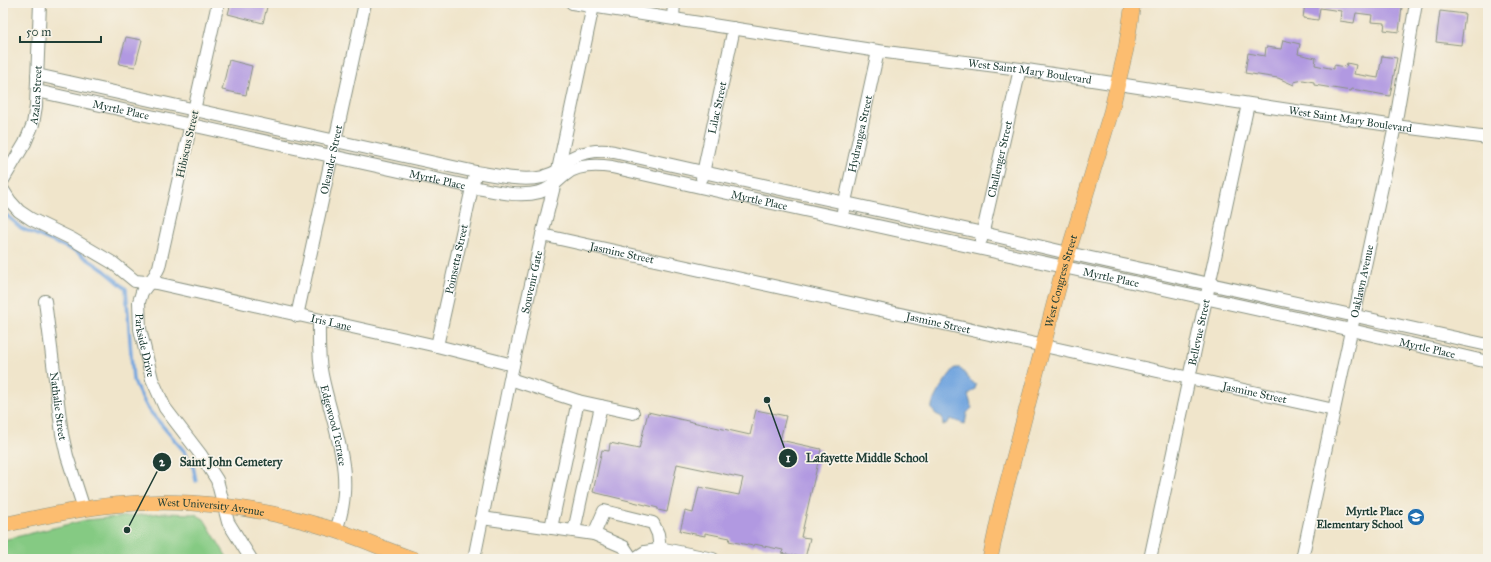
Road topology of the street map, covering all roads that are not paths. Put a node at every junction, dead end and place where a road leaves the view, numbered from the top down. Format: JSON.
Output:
{"nodes":[{"id":1,"x":40,"y":3,"type":"edge"},
{"id":2,"x":218,"y":3,"type":"edge"},
{"id":3,"x":365,"y":3,"type":"edge"},
{"id":4,"x":572,"y":3,"type":"edge"},
{"id":5,"x":674,"y":3,"type":"edge"},
{"id":6,"x":1133,"y":3,"type":"edge"},
{"id":7,"x":1416,"y":3,"type":"edge"},
{"id":8,"x":593,"y":6,"type":"junction"},
{"id":9,"x":673,"y":18,"type":"junction"},
{"id":10,"x":734,"y":28,"type":"junction"},
{"id":11,"x":878,"y":51,"type":"junction"},
{"id":12,"x":1020,"y":69,"type":"junction"},
{"id":13,"x":37,"y":75,"type":"junction"},
{"id":14,"x":1117,"y":84,"type":"junction"},
{"id":15,"x":37,"y":91,"type":"junction"},
{"id":16,"x":1248,"y":104,"type":"junction"},
{"id":17,"x":194,"y":110,"type":"junction"},
{"id":18,"x":191,"y":125,"type":"junction"},
{"id":19,"x":1396,"y":126,"type":"junction"},
{"id":20,"x":1488,"y":138,"type":"edge"},
{"id":21,"x":334,"y":140,"type":"junction"},
{"id":22,"x":331,"y":156,"type":"junction"},
{"id":23,"x":558,"y":170,"type":"junction"},
{"id":24,"x":476,"y":172,"type":"junction"},
{"id":25,"x":703,"y":172,"type":"junction"},
{"id":26,"x":3,"y":180,"type":"edge"},
{"id":27,"x":554,"y":186,"type":"junction"},
{"id":28,"x":472,"y":187,"type":"junction"},
{"id":29,"x":700,"y":188,"type":"junction"},
{"id":30,"x":3,"y":190,"type":"edge"},
{"id":31,"x":844,"y":203,"type":"junction"},
{"id":32,"x":841,"y":218,"type":"junction"},
{"id":33,"x":983,"y":232,"type":"junction"},
{"id":34,"x":542,"y":236,"type":"junction"},
{"id":35,"x":979,"y":249,"type":"junction"},
{"id":36,"x":1066,"y":260,"type":"junction"},
{"id":37,"x":149,"y":283,"type":"junction"},
{"id":38,"x":1209,"y":284,"type":"junction"},
{"id":39,"x":1206,"y":299,"type":"junction"},
{"id":40,"x":45,"y":301,"type":"dead end"},
{"id":41,"x":1354,"y":315,"type":"junction"},
{"id":42,"x":297,"y":316,"type":"junction"},
{"id":43,"x":319,"y":320,"type":"junction"},
{"id":44,"x":1351,"y":330,"type":"junction"},
{"id":45,"x":1488,"y":345,"type":"edge"},
{"id":46,"x":437,"y":346,"type":"junction"},
{"id":47,"x":1044,"y":346,"type":"junction"},
{"id":48,"x":1488,"y":362,"type":"edge"},
{"id":49,"x":514,"y":365,"type":"junction"},
{"id":50,"x":1189,"y":378,"type":"junction"},
{"id":51,"x":510,"y":379,"type":"junction"},
{"id":52,"x":578,"y":402,"type":"junction"},
{"id":53,"x":601,"y":406,"type":"junction"},
{"id":54,"x":1334,"y":410,"type":"junction"},
{"id":55,"x":633,"y":413,"type":"dead end"},
{"id":56,"x":224,"y":506,"type":"junction"},
{"id":57,"x":84,"y":508,"type":"junction"},
{"id":58,"x":482,"y":518,"type":"junction"},
{"id":59,"x":3,"y":525,"type":"edge"},
{"id":60,"x":551,"y":528,"type":"junction"},
{"id":61,"x":336,"y":530,"type":"junction"},
{"id":62,"x":574,"y":531,"type":"junction"},
{"id":63,"x":594,"y":534,"type":"junction"},
{"id":64,"x":660,"y":550,"type":"junction"},
{"id":65,"x":251,"y":559,"type":"edge"},
{"id":66,"x":413,"y":559,"type":"edge"},
{"id":67,"x":474,"y":559,"type":"edge"},
{"id":68,"x":633,"y":559,"type":"edge"},
{"id":69,"x":713,"y":559,"type":"edge"},
{"id":70,"x":990,"y":559,"type":"edge"},
{"id":71,"x":1150,"y":559,"type":"edge"},
{"id":72,"x":1302,"y":559,"type":"edge"}],
"edges":[{"from":1,"to":13,"type":"street","name":"Azalea Street"},
{"from":2,"to":17,"type":"street","name":"Hibiscus Street"},
{"from":3,"to":21,"type":"street","name":"Oleander Street"},
{"from":4,"to":8,"type":"street","name":"West Saint Mary Boulevard"},
{"from":5,"to":9,"type":"street"},
{"from":6,"to":14,"type":"main road","name":"West Congress Street"},
{"from":7,"to":19,"type":"street","name":"Oaklawn Avenue"},
{"from":8,"to":9,"type":"street","name":"West Saint Mary Boulevard"},
{"from":8,"to":23,"type":"street","name":"Souvenir Gate"},
{"from":9,"to":10,"type":"street","name":"West Saint Mary Boulevard"},
{"from":10,"to":11,"type":"street","name":"West Saint Mary Boulevard"},
{"from":10,"to":25,"type":"street","name":"Lilac Street"},
{"from":11,"to":12,"type":"street","name":"West Saint Mary Boulevard"},
{"from":11,"to":31,"type":"street","name":"Hydrangea Street"},
{"from":12,"to":14,"type":"street","name":"West Saint Mary Boulevard"},
{"from":12,"to":33,"type":"street","name":"Challenger Street"},
{"from":13,"to":15,"type":"street","name":"Azalea Street"},
{"from":13,"to":17,"type":"street","name":"Myrtle Place"},
{"from":14,"to":16,"type":"street","name":"West Saint Mary Boulevard"},
{"from":14,"to":36,"type":"main road","name":"West Congress Street"},
{"from":15,"to":18,"type":"street","name":"Myrtle Place"},
{"from":15,"to":26,"type":"street","name":"Azalea Street"},
{"from":16,"to":19,"type":"street","name":"West Saint Mary Boulevard"},
{"from":16,"to":38,"type":"street","name":"Bellevue Street"},
{"from":17,"to":18,"type":"street","name":"Hibiscus Street"},
{"from":17,"to":21,"type":"street","name":"Myrtle Place"},
{"from":18,"to":22,"type":"street","name":"Myrtle Place"},
{"from":18,"to":37,"type":"street","name":"Hibiscus Street"},
{"from":19,"to":20,"type":"street","name":"West Saint Mary Boulevard"},
{"from":19,"to":41,"type":"street","name":"Oaklawn Avenue"},
{"from":21,"to":22,"type":"street","name":"Oleander Street"},
{"from":21,"to":24,"type":"street","name":"Myrtle Place"},
{"from":22,"to":28,"type":"street","name":"Myrtle Place"},
{"from":22,"to":42,"type":"street","name":"Oleander Street"},
{"from":23,"to":24,"type":"street","name":"Myrtle Place"},
{"from":23,"to":25,"type":"street","name":"Myrtle Place"},
{"from":23,"to":27,"type":"street","name":"Souvenir Gate"},
{"from":24,"to":28,"type":"street","name":"Poinsetta Street"},
{"from":25,"to":29,"type":"street","name":"Lilac Street"},
{"from":25,"to":31,"type":"street","name":"Myrtle Place"},
{"from":27,"to":28,"type":"street","name":"Myrtle Place"},
{"from":27,"to":29,"type":"street","name":"Myrtle Place"},
{"from":27,"to":34,"type":"street","name":"Souvenir Gate"},
{"from":28,"to":46,"type":"street","name":"Poinsetta Street"},
{"from":29,"to":32,"type":"street","name":"Myrtle Place"},
{"from":30,"to":37,"type":"street"},
{"from":31,"to":32,"type":"street","name":"Hydrangea Street"},
{"from":31,"to":33,"type":"street","name":"Myrtle Place"},
{"from":32,"to":35,"type":"street","name":"Myrtle Place"},
{"from":33,"to":35,"type":"street","name":"Challenger Street"},
{"from":33,"to":36,"type":"street","name":"Myrtle Place"},
{"from":34,"to":47,"type":"street","name":"Jasmine Street"},
{"from":34,"to":49,"type":"street","name":"Souvenir Gate"},
{"from":35,"to":36,"type":"street","name":"Myrtle Place"},
{"from":36,"to":38,"type":"street","name":"Myrtle Place"},
{"from":36,"to":39,"type":"street","name":"Myrtle Place"},
{"from":36,"to":47,"type":"main road","name":"West Congress Street"},
{"from":37,"to":42,"type":"street","name":"Iris Lane"},
{"from":37,"to":56,"type":"street","name":"Parkside Drive"},
{"from":38,"to":39,"type":"street","name":"Bellevue Street"},
{"from":38,"to":41,"type":"street","name":"Myrtle Place"},
{"from":39,"to":44,"type":"street","name":"Myrtle Place"},
{"from":39,"to":50,"type":"street","name":"Bellevue Street"},
{"from":40,"to":57,"type":"street","name":"Nathalie Street"},
{"from":41,"to":44,"type":"street","name":"Oaklawn Avenue"},
{"from":41,"to":45,"type":"street","name":"Myrtle Place"},
{"from":42,"to":43,"type":"street","name":"Iris Lane"},
{"from":43,"to":46,"type":"street","name":"Iris Lane"},
{"from":43,"to":61,"type":"street","name":"Edgewood Terrace"},
{"from":44,"to":48,"type":"street","name":"Myrtle Place"},
{"from":44,"to":54,"type":"street","name":"Oaklawn Avenue"},
{"from":46,"to":49,"type":"street","name":"Iris Lane"},
{"from":47,"to":50,"type":"street","name":"Jasmine Street"},
{"from":47,"to":70,"type":"main road","name":"West Congress Street"},
{"from":49,"to":51,"type":"street","name":"Souvenir Gate"},
{"from":50,"to":54,"type":"street","name":"Jasmine Street"},
{"from":50,"to":71,"type":"street","name":"Bellevue Street"},
{"from":51,"to":52,"type":"street"},
{"from":51,"to":58,"type":"street","name":"Souvenir Gate"},
{"from":52,"to":53,"type":"street"},
{"from":52,"to":60,"type":"street"},
{"from":53,"to":55,"type":"street"},
{"from":53,"to":62,"type":"street"},
{"from":54,"to":72,"type":"street","name":"Oaklawn Avenue"},
{"from":56,"to":57,"type":"main road","name":"West University Avenue"},
{"from":56,"to":61,"type":"main road","name":"West University Avenue"},
{"from":56,"to":65,"type":"street","name":"Parkside Drive"},
{"from":57,"to":59,"type":"main road","name":"West University Avenue"},
{"from":58,"to":60,"type":"street"},
{"from":58,"to":67,"type":"street","name":"Souvenir Gate"},
{"from":60,"to":62,"type":"street"},
{"from":61,"to":66,"type":"main road","name":"West University Avenue"},
{"from":62,"to":63,"type":"street"},
{"from":63,"to":64,"type":"street"},
{"from":63,"to":68,"type":"street"},
{"from":64,"to":68,"type":"street"},
{"from":64,"to":69,"type":"street"}]}
